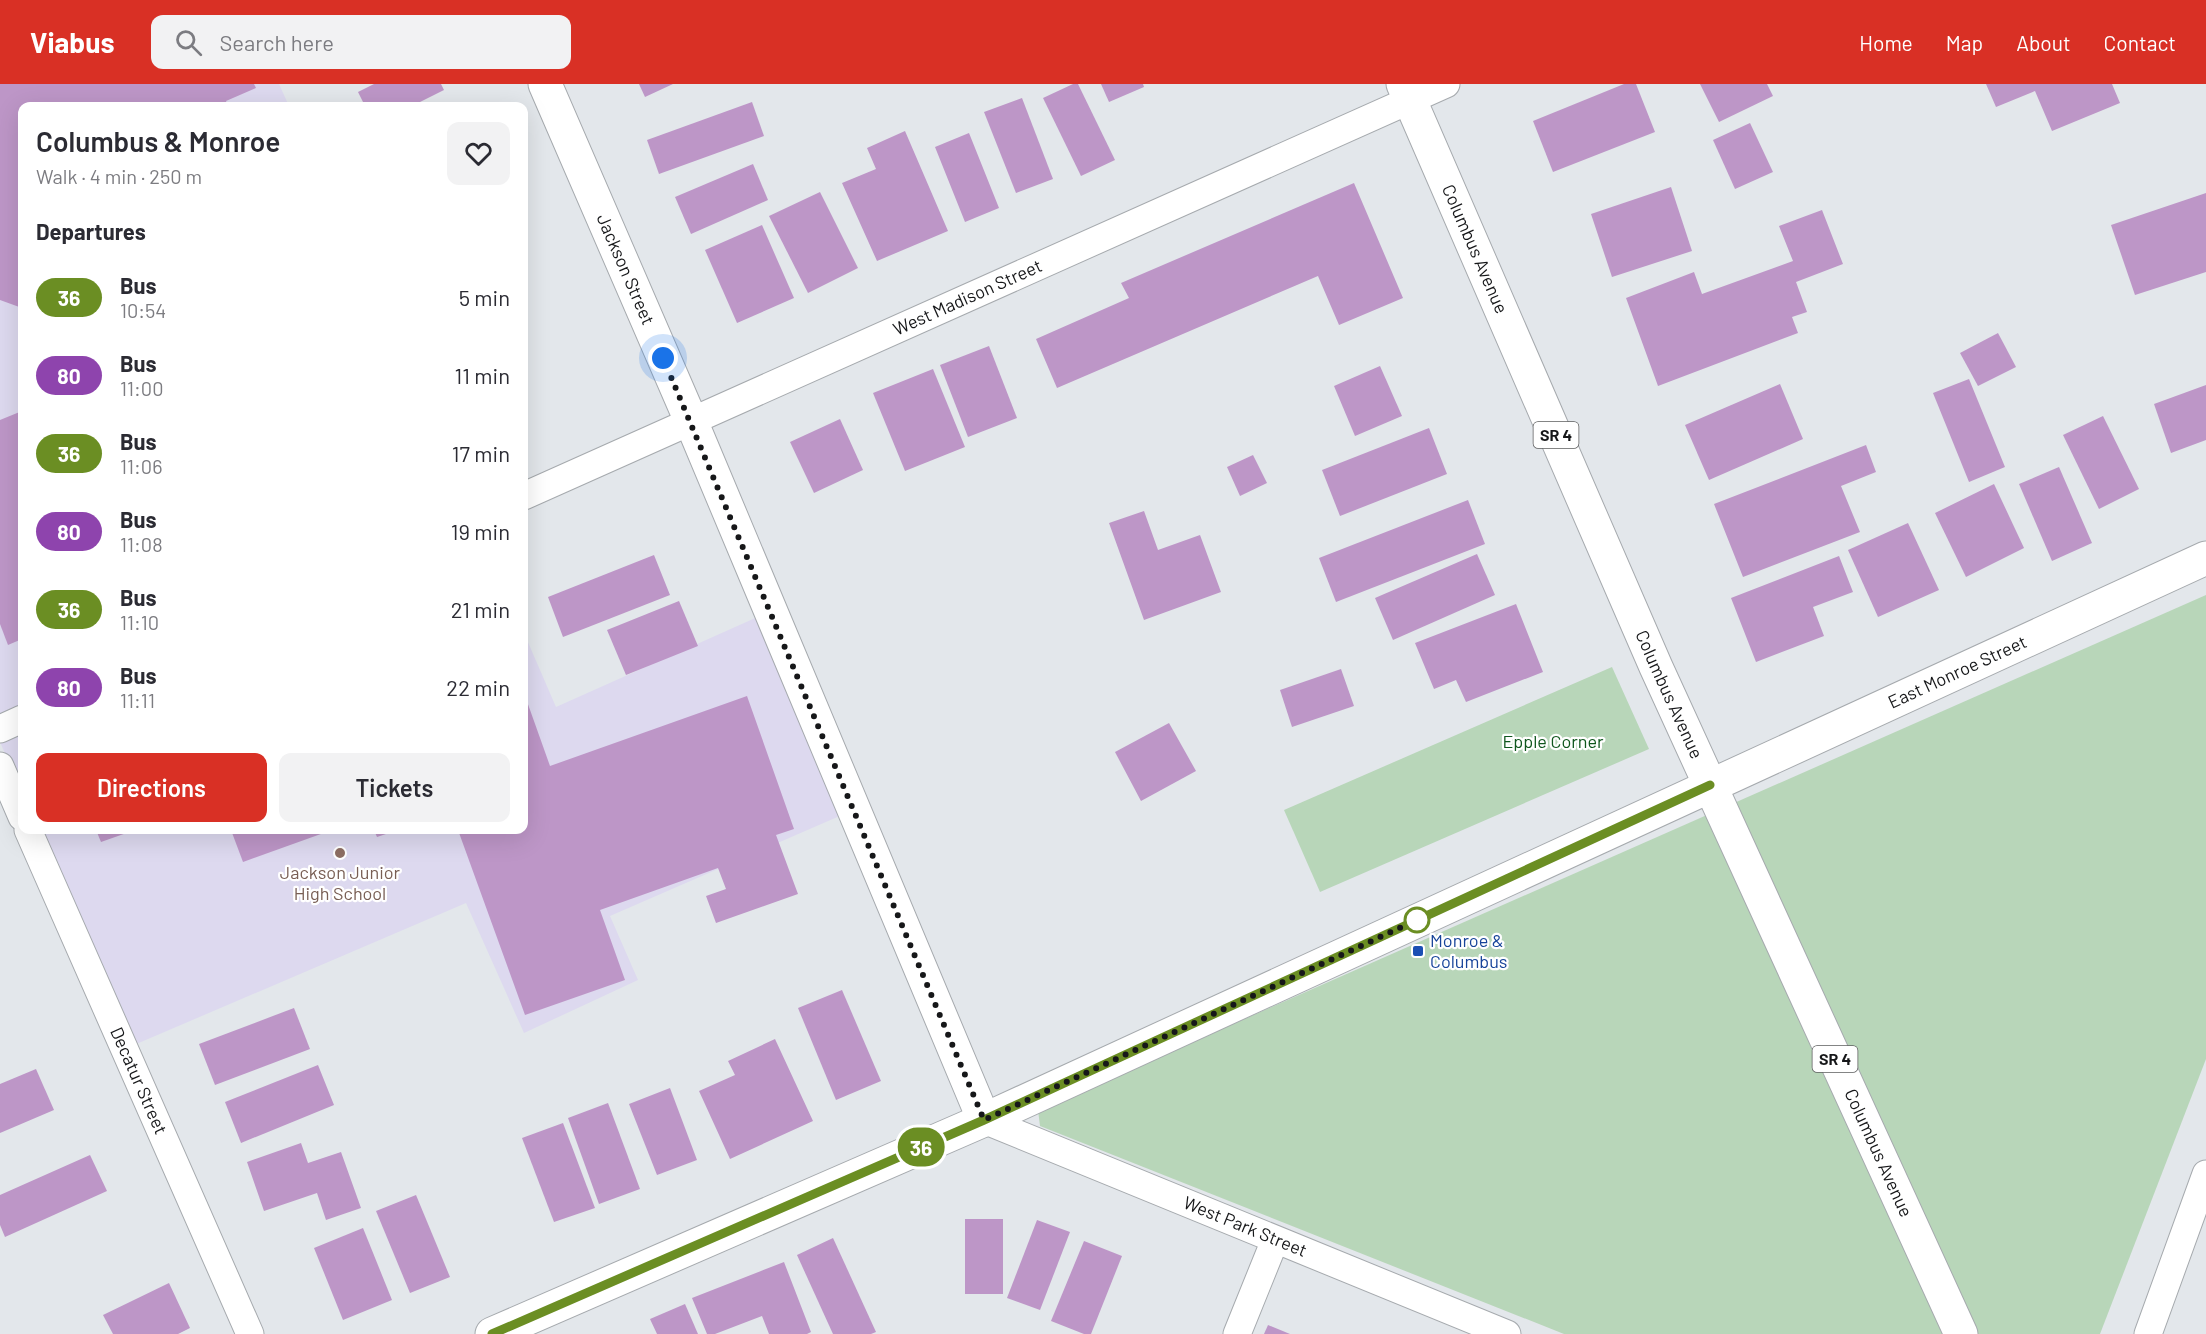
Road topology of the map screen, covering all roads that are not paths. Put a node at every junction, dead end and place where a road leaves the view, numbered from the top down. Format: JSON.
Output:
{"nodes":[{"id":1,"x":545,"y":84,"type":"edge"},
{"id":2,"x":1446,"y":84,"type":"edge"},
{"id":3,"x":1407,"y":92,"type":"edge"},
{"id":4,"x":691,"y":421,"type":"junction"},
{"id":5,"x":528,"y":494,"type":"edge"},
{"id":6,"x":2206,"y":558,"type":"edge"},
{"id":7,"x":18,"y":721,"type":"edge"},
{"id":8,"x":0,"y":729,"type":"edge"},
{"id":9,"x":0,"y":766,"type":"edge"},
{"id":10,"x":1710,"y":785,"type":"junction"},
{"id":11,"x":18,"y":808,"type":"edge"},
{"id":12,"x":30,"y":834,"type":"edge"},
{"id":13,"x":984,"y":1120,"type":"junction"},
{"id":14,"x":2206,"y":1174,"type":"edge"},
{"id":15,"x":1275,"y":1239,"type":"junction"},
{"id":16,"x":250,"y":1334,"type":"edge"},
{"id":17,"x":492,"y":1334,"type":"edge"},
{"id":18,"x":1237,"y":1334,"type":"edge"},
{"id":19,"x":1507,"y":1334,"type":"edge"},
{"id":20,"x":1961,"y":1334,"type":"edge"},
{"id":21,"x":2148,"y":1334,"type":"edge"}],
"edges":[{"from":1,"to":4,"type":"main road","name":"Jackson Street"},
{"from":2,"to":3,"type":"street","name":"West Madison Street"},
{"from":3,"to":4,"type":"street","name":"West Madison Street"},
{"from":3,"to":10,"type":"main road","name":"Columbus Avenue","number":"SR 4"},
{"from":4,"to":5,"type":"street","name":"West Madison Street"},
{"from":4,"to":13,"type":"main road","name":"Jackson Street"},
{"from":6,"to":10,"type":"main road","name":"East Monroe Street"},
{"from":7,"to":8,"type":"street"},
{"from":9,"to":11,"type":"street"},
{"from":10,"to":13,"type":"main road","name":"East Monroe Street"},
{"from":10,"to":20,"type":"main road","name":"Columbus Avenue","number":"SR 4"},
{"from":12,"to":16,"type":"street","name":"Decatur Street"},
{"from":13,"to":15,"type":"street","name":"West Park Street"},
{"from":13,"to":17,"type":"main road","name":"East Monroe Street"},
{"from":14,"to":21,"type":"street"},
{"from":15,"to":18,"type":"street"},
{"from":15,"to":19,"type":"street","name":"West Park Street"}]}
